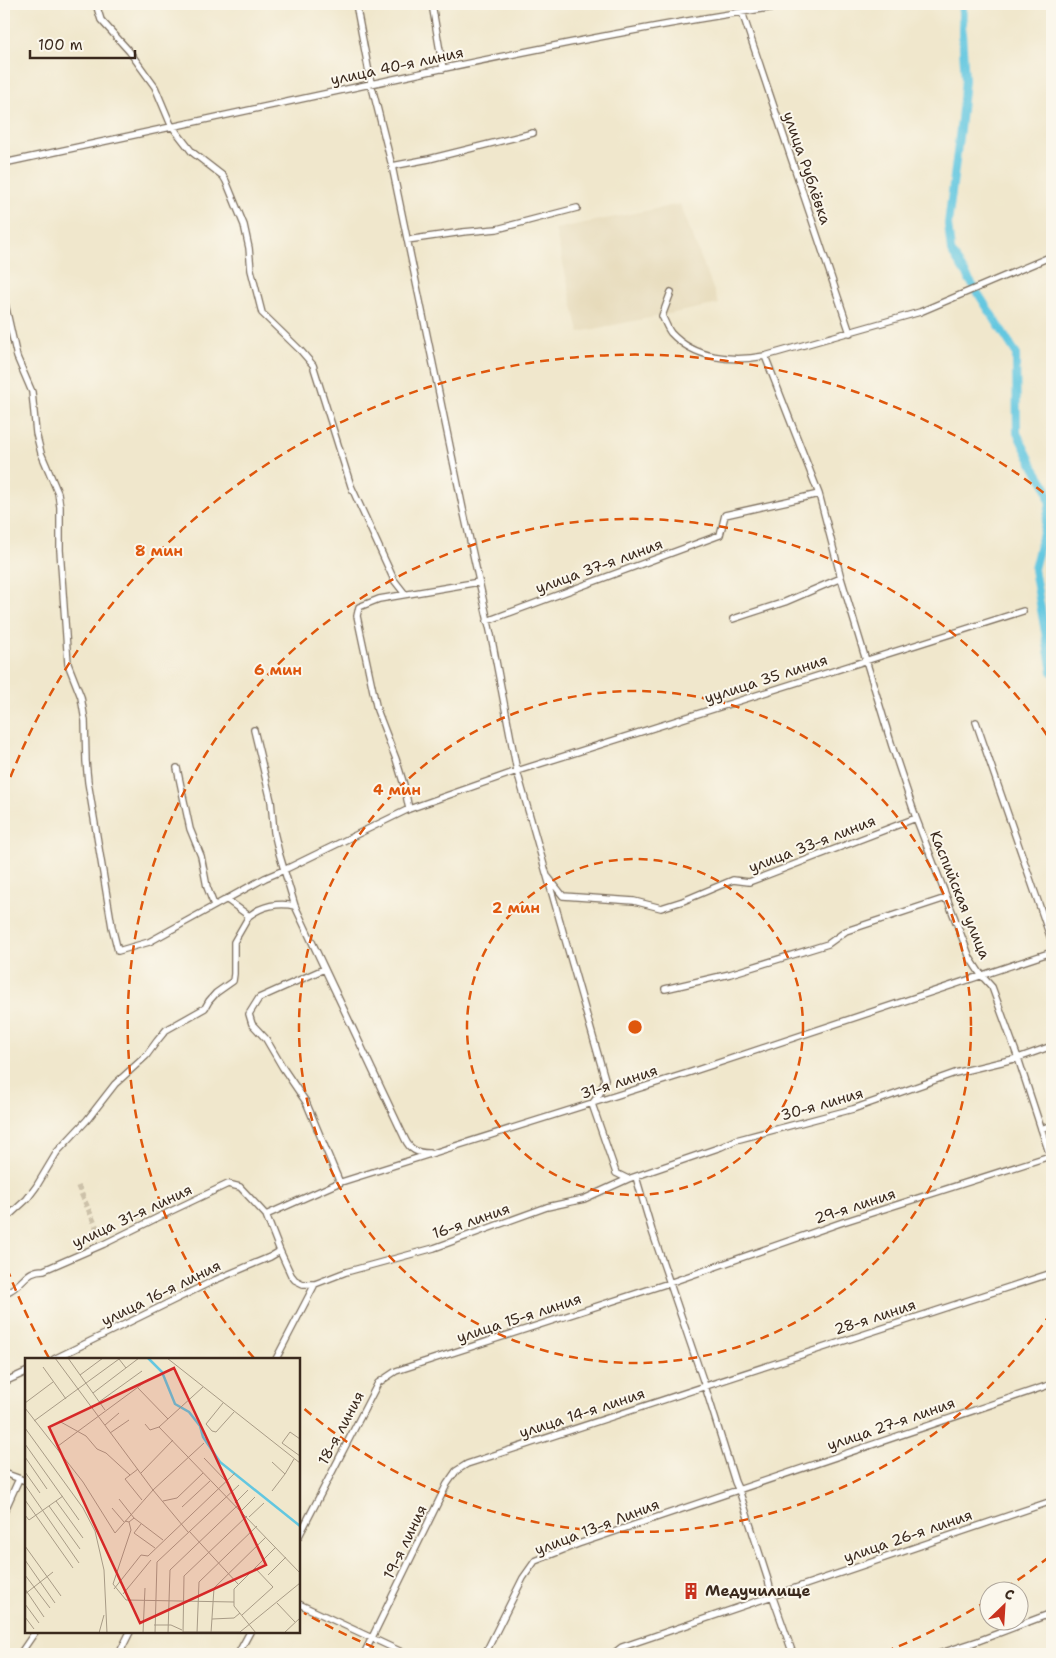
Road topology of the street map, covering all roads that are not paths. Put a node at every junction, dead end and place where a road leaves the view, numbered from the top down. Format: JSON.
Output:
{"nodes":[{"id":1,"x":96,"y":4,"type":"edge"},
{"id":2,"x":356,"y":4,"type":"edge"},
{"id":3,"x":432,"y":4,"type":"edge"},
{"id":4,"x":798,"y":4,"type":"edge"},
{"id":5,"x":742,"y":12,"type":"junction"},
{"id":6,"x":444,"y":69,"type":"junction"},
{"id":7,"x":371,"y":84,"type":"junction"},
{"id":8,"x":172,"y":127,"type":"junction"},
{"id":9,"x":532,"y":133,"type":"dead end"},
{"id":10,"x":4,"y":163,"type":"edge"},
{"id":11,"x":392,"y":166,"type":"junction"},
{"id":12,"x":577,"y":208,"type":"dead end"},
{"id":13,"x":407,"y":240,"type":"junction"},
{"id":14,"x":1052,"y":256,"type":"edge"},
{"id":15,"x":671,"y":292,"type":"dead end"},
{"id":16,"x":4,"y":299,"type":"edge"},
{"id":17,"x":850,"y":333,"type":"junction"},
{"id":18,"x":765,"y":356,"type":"junction"},
{"id":19,"x":819,"y":494,"type":"junction"},
{"id":20,"x":841,"y":578,"type":"junction"},
{"id":21,"x":479,"y":582,"type":"junction"},
{"id":22,"x":405,"y":594,"type":"junction"},
{"id":23,"x":1023,"y":611,"type":"dead end"},
{"id":24,"x":733,"y":619,"type":"dead end"},
{"id":25,"x":487,"y":621,"type":"junction"},
{"id":26,"x":865,"y":660,"type":"junction"},
{"id":27,"x":976,"y":722,"type":"dead end"},
{"id":28,"x":254,"y":730,"type":"dead end"},
{"id":29,"x":176,"y":768,"type":"dead end"},
{"id":30,"x":517,"y":771,"type":"junction"},
{"id":31,"x":409,"y":809,"type":"junction"},
{"id":32,"x":916,"y":818,"type":"junction"},
{"id":33,"x":284,"y":870,"type":"junction"},
{"id":34,"x":546,"y":874,"type":"junction"},
{"id":35,"x":946,"y":898,"type":"junction"},
{"id":36,"x":226,"y":899,"type":"junction"},
{"id":37,"x":214,"y":905,"type":"junction"},
{"id":38,"x":295,"y":906,"type":"junction"},
{"id":39,"x":249,"y":916,"type":"junction"},
{"id":40,"x":1052,"y":942,"type":"edge"},
{"id":41,"x":1052,"y":952,"type":"edge"},
{"id":42,"x":324,"y":969,"type":"junction"},
{"id":43,"x":981,"y":975,"type":"junction"},
{"id":44,"x":666,"y":989,"type":"dead end"},
{"id":45,"x":1052,"y":1046,"type":"edge"},
{"id":46,"x":1018,"y":1058,"type":"junction"},
{"id":47,"x":592,"y":1104,"type":"junction"},
{"id":48,"x":1052,"y":1125,"type":"edge"},
{"id":49,"x":1041,"y":1129,"type":"junction"},
{"id":50,"x":436,"y":1153,"type":"junction"},
{"id":51,"x":1051,"y":1159,"type":"edge"},
{"id":52,"x":632,"y":1178,"type":"junction"},
{"id":53,"x":340,"y":1183,"type":"junction"},
{"id":54,"x":266,"y":1215,"type":"junction"},
{"id":55,"x":4,"y":1220,"type":"edge"},
{"id":56,"x":280,"y":1251,"type":"junction"},
{"id":57,"x":1052,"y":1273,"type":"edge"},
{"id":58,"x":669,"y":1283,"type":"junction"},
{"id":59,"x":315,"y":1284,"type":"junction"},
{"id":60,"x":4,"y":1294,"type":"edge"},
{"id":61,"x":56,"y":1358,"type":"edge"},
{"id":62,"x":277,"y":1358,"type":"edge"},
{"id":63,"x":25,"y":1372,"type":"edge"},
{"id":64,"x":4,"y":1382,"type":"edge"},
{"id":65,"x":378,"y":1383,"type":"joint"},
{"id":66,"x":1052,"y":1384,"type":"edge"},
{"id":67,"x":705,"y":1386,"type":"junction"},
{"id":68,"x":467,"y":1464,"type":"joint"},
{"id":69,"x":4,"y":1473,"type":"edge"},
{"id":70,"x":20,"y":1479,"type":"junction"},
{"id":71,"x":25,"y":1480,"type":"edge"},
{"id":72,"x":738,"y":1489,"type":"junction"},
{"id":73,"x":1052,"y":1500,"type":"edge"},
{"id":74,"x":4,"y":1512,"type":"edge"},
{"id":75,"x":300,"y":1534,"type":"edge"},
{"id":76,"x":772,"y":1595,"type":"junction"},
{"id":77,"x":300,"y":1604,"type":"edge"},
{"id":78,"x":1052,"y":1613,"type":"edge"},
{"id":79,"x":34,"y":1633,"type":"edge"},
{"id":80,"x":130,"y":1633,"type":"edge"},
{"id":81,"x":249,"y":1633,"type":"edge"},
{"id":82,"x":372,"y":1637,"type":"junction"},
{"id":83,"x":970,"y":1644,"type":"junction"},
{"id":84,"x":20,"y":1654,"type":"edge"},
{"id":85,"x":119,"y":1654,"type":"edge"},
{"id":86,"x":238,"y":1654,"type":"edge"},
{"id":87,"x":364,"y":1654,"type":"edge"},
{"id":88,"x":406,"y":1654,"type":"edge"},
{"id":89,"x":485,"y":1654,"type":"edge"},
{"id":90,"x":613,"y":1654,"type":"edge"},
{"id":91,"x":792,"y":1654,"type":"edge"},
{"id":92,"x":938,"y":1654,"type":"edge"},
{"id":93,"x":974,"y":1654,"type":"edge"}],
"edges":[{"from":1,"to":8,"type":"street"},
{"from":2,"to":7,"type":"street"},
{"from":3,"to":6,"type":"street"},
{"from":4,"to":5,"type":"street","name":"улица 40-я линия"},
{"from":5,"to":6,"type":"street","name":"улица 40-я линия"},
{"from":5,"to":17,"type":"street","name":"улица Рублёвка"},
{"from":6,"to":7,"type":"street","name":"улица 40-я линия"},
{"from":7,"to":8,"type":"street","name":"улица 40-я линия"},
{"from":7,"to":11,"type":"street"},
{"from":8,"to":10,"type":"street","name":"улица 40-я линия"},
{"from":8,"to":22,"type":"street"},
{"from":9,"to":11,"type":"street"},
{"from":11,"to":13,"type":"street"},
{"from":12,"to":13,"type":"street"},
{"from":13,"to":21,"type":"street"},
{"from":14,"to":17,"type":"street"},
{"from":15,"to":18,"type":"street"},
{"from":16,"to":37,"type":"street","name":"уулица 35 линия"},
{"from":17,"to":18,"type":"street"},
{"from":18,"to":19,"type":"street","name":"Каспийская улица"},
{"from":19,"to":20,"type":"street","name":"Каспийская улица"},
{"from":19,"to":25,"type":"street","name":"улица 37-я линия"},
{"from":20,"to":24,"type":"street"},
{"from":20,"to":26,"type":"street","name":"Каспийская улица"},
{"from":21,"to":22,"type":"street"},
{"from":21,"to":25,"type":"street"},
{"from":22,"to":31,"type":"street"},
{"from":23,"to":26,"type":"street","name":"уулица 35 линия"},
{"from":25,"to":30,"type":"street"},
{"from":26,"to":30,"type":"street","name":"уулица 35 линия"},
{"from":26,"to":32,"type":"street","name":"Каспийская улица"},
{"from":27,"to":40,"type":"street"},
{"from":28,"to":33,"type":"street"},
{"from":29,"to":37,"type":"street"},
{"from":30,"to":31,"type":"street","name":"уулица 35 линия"},
{"from":30,"to":34,"type":"street"},
{"from":31,"to":33,"type":"street","name":"уулица 35 линия"},
{"from":32,"to":34,"type":"street","name":"улица 33-я линия"},
{"from":32,"to":35,"type":"street","name":"Каспийская улица"},
{"from":33,"to":36,"type":"street","name":"уулица 35 линия"},
{"from":33,"to":38,"type":"street"},
{"from":34,"to":47,"type":"street"},
{"from":35,"to":43,"type":"street","name":"Каспийская улица"},
{"from":35,"to":44,"type":"street"},
{"from":36,"to":37,"type":"street","name":"уулица 35 линия"},
{"from":36,"to":39,"type":"street"},
{"from":38,"to":39,"type":"street"},
{"from":38,"to":42,"type":"street"},
{"from":39,"to":55,"type":"street"},
{"from":41,"to":43,"type":"street","name":"31-я линия"},
{"from":42,"to":50,"type":"street"},
{"from":42,"to":53,"type":"street"},
{"from":43,"to":46,"type":"street","name":"Каспийская улица"},
{"from":43,"to":47,"type":"street","name":"31-я линия"},
{"from":45,"to":46,"type":"street","name":"30-я линия"},
{"from":46,"to":49,"type":"street","name":"Каспийская улица"},
{"from":46,"to":52,"type":"street","name":"30-я линия"},
{"from":47,"to":50,"type":"street","name":"31-я линия"},
{"from":47,"to":52,"type":"street"},
{"from":48,"to":49,"type":"street"},
{"from":49,"to":51,"type":"street","name":"Каспийская улица"},
{"from":50,"to":53,"type":"street","name":"31-я линия"},
{"from":51,"to":58,"type":"street","name":"29-я линия"},
{"from":52,"to":58,"type":"street"},
{"from":52,"to":59,"type":"street","name":"16-я линия"},
{"from":53,"to":54,"type":"street","name":"31-я линия"},
{"from":54,"to":56,"type":"street"},
{"from":54,"to":60,"type":"street","name":"улица 31-я линия"},
{"from":56,"to":59,"type":"street"},
{"from":56,"to":61,"type":"street","name":"улица 16-я линия"},
{"from":57,"to":67,"type":"street","name":"28-я линия"},
{"from":58,"to":65,"type":"street","name":"улица 15-я линия"},
{"from":58,"to":67,"type":"street"},
{"from":59,"to":62,"type":"street"},
{"from":63,"to":64,"type":"street"},
{"from":65,"to":75,"type":"street","name":"18-я линия"},
{"from":66,"to":72,"type":"street","name":"улица 27-я линия"},
{"from":67,"to":68,"type":"street","name":"улица 14-я линия"},
{"from":67,"to":72,"type":"street"},
{"from":68,"to":82,"type":"street","name":"19-я линия"},
{"from":69,"to":70,"type":"street"},
{"from":70,"to":71,"type":"street"},
{"from":70,"to":74,"type":"street"},
{"from":72,"to":76,"type":"street"},
{"from":72,"to":89,"type":"street","name":"улица 13-я Линия"},
{"from":73,"to":76,"type":"street","name":"улица 26-я линия"},
{"from":76,"to":90,"type":"street","name":"улица 26-я линия"},
{"from":76,"to":91,"type":"street"},
{"from":77,"to":82,"type":"street"},
{"from":78,"to":83,"type":"street"},
{"from":79,"to":84,"type":"street"},
{"from":80,"to":85,"type":"street"},
{"from":81,"to":86,"type":"street"},
{"from":82,"to":87,"type":"street","name":"19-я линия"},
{"from":82,"to":88,"type":"street"},
{"from":83,"to":92,"type":"street"},
{"from":83,"to":93,"type":"street"}]}
